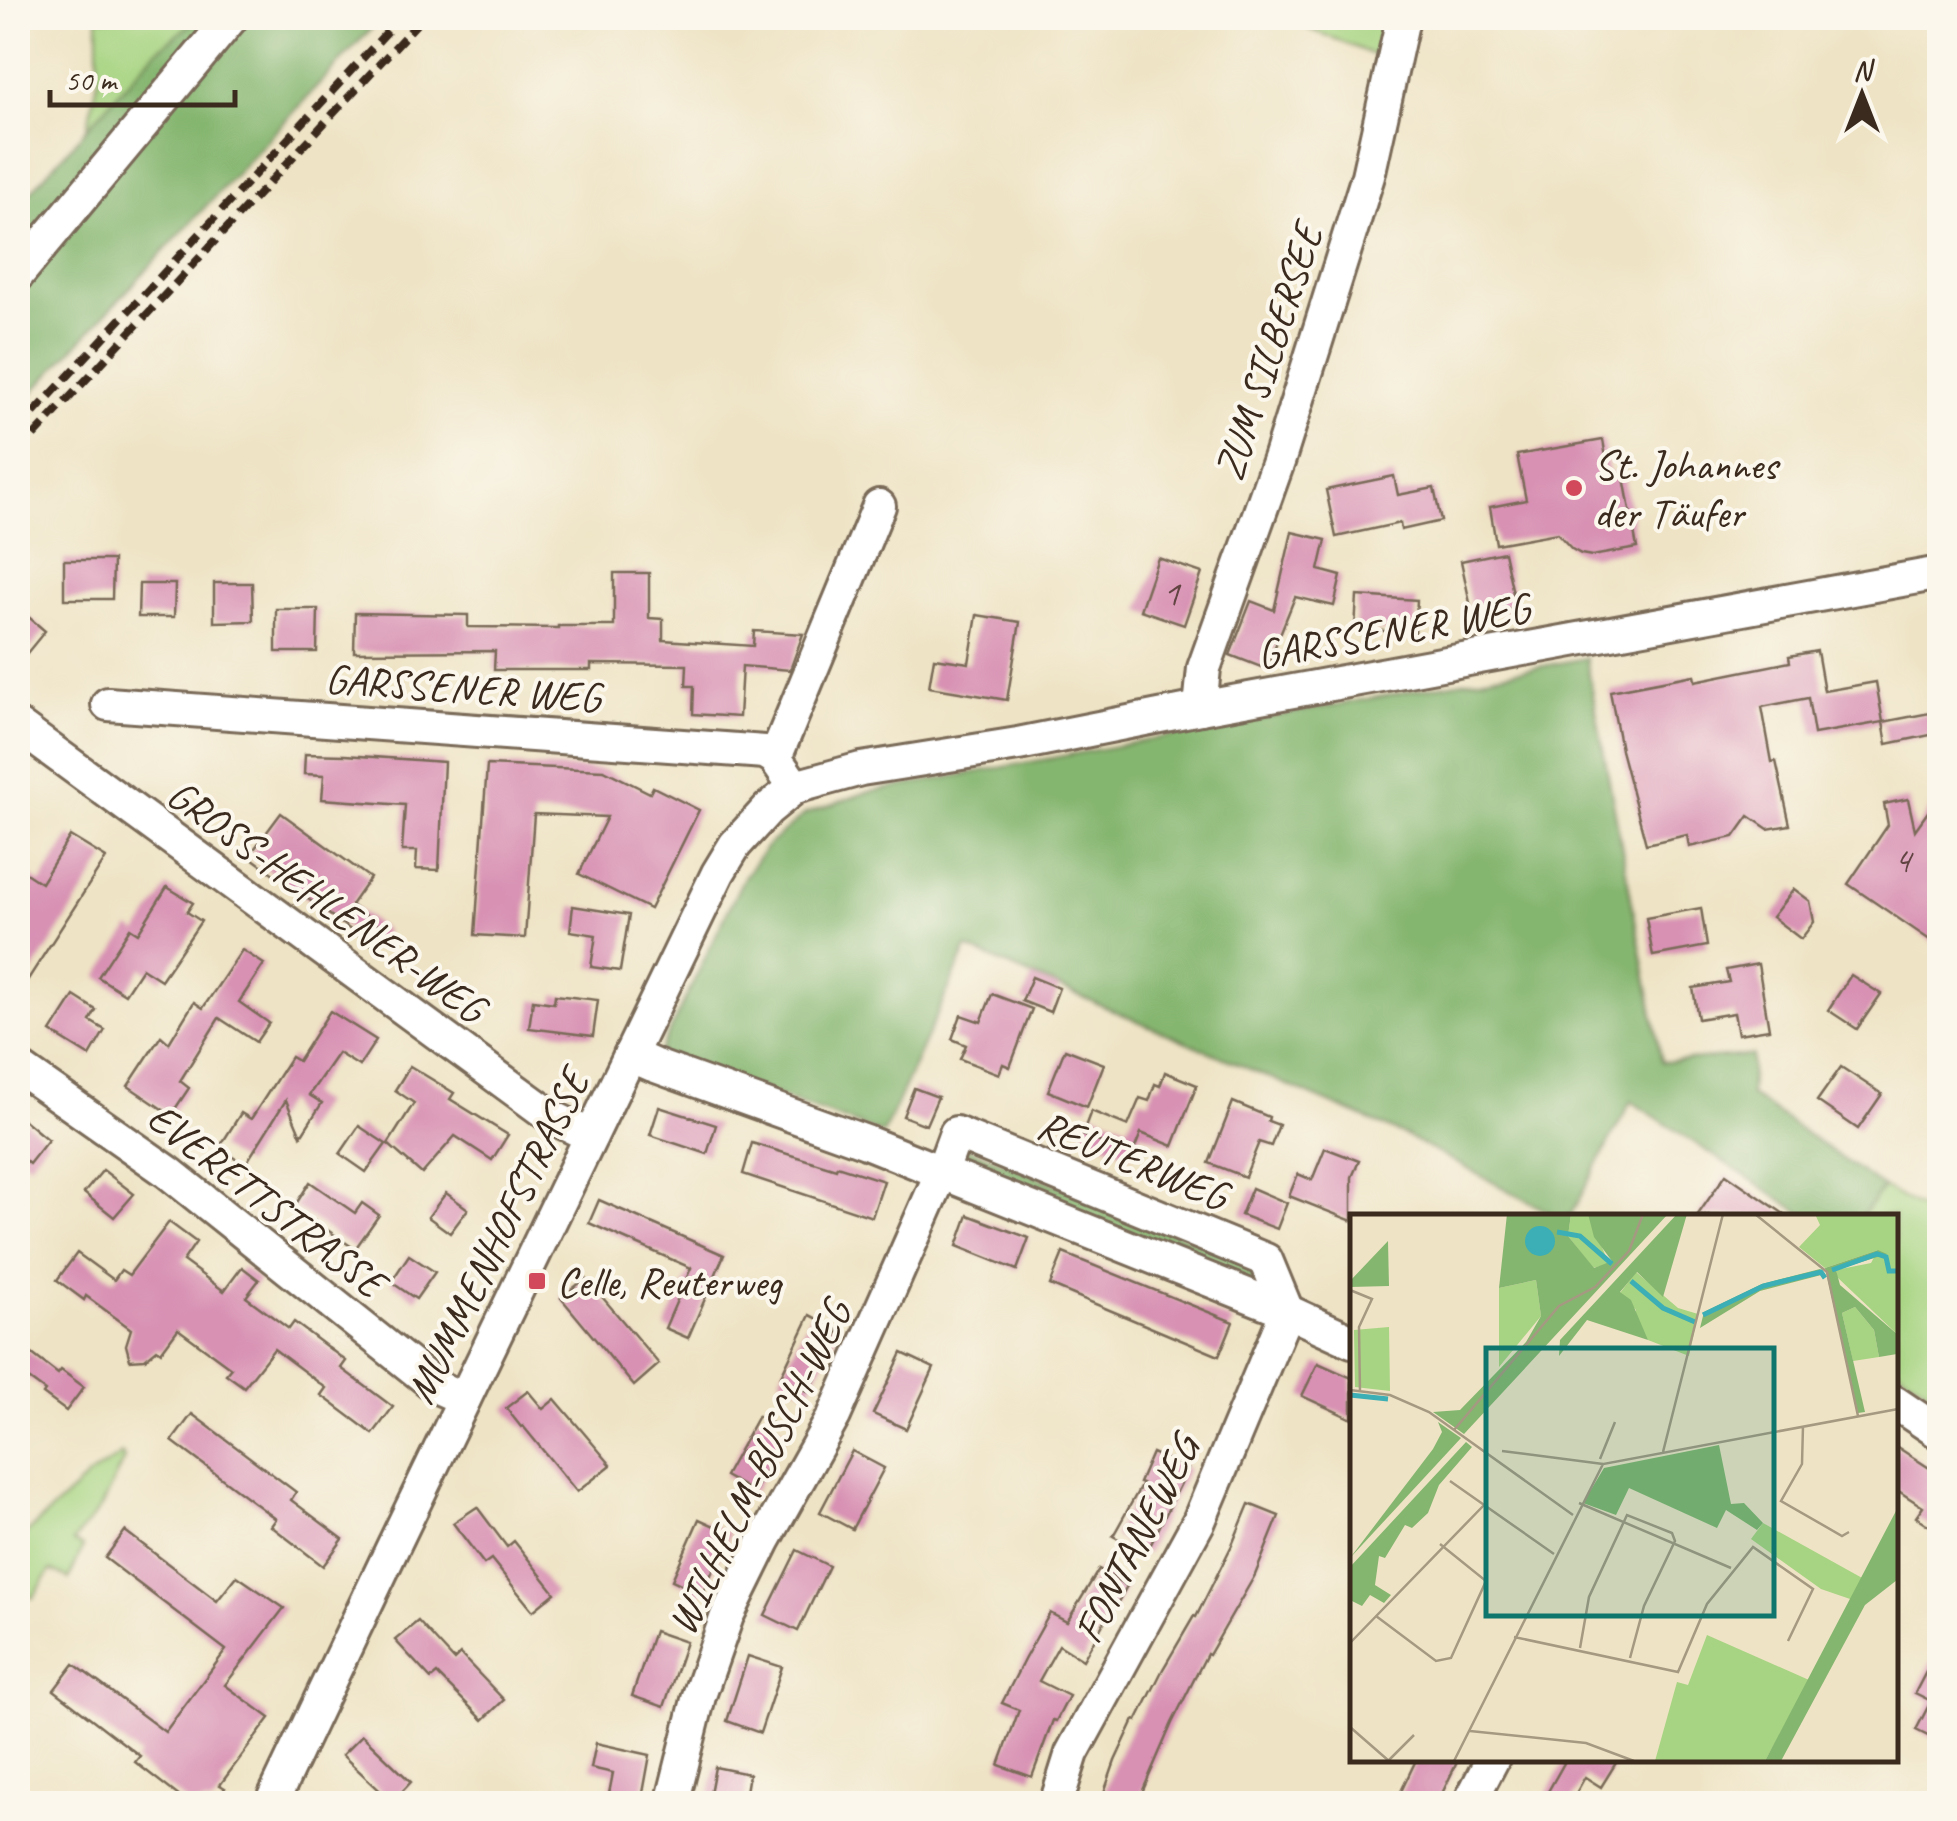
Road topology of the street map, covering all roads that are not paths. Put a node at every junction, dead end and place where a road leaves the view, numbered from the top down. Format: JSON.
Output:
{"nodes":[{"id":1,"x":232,"y":18,"type":"edge"},
{"id":2,"x":1404,"y":18,"type":"edge"},
{"id":3,"x":18,"y":274,"type":"edge"},
{"id":4,"x":879,"y":506,"type":"dead end"},
{"id":5,"x":1940,"y":573,"type":"edge"},
{"id":6,"x":108,"y":704,"type":"dead end"},
{"id":7,"x":1200,"y":708,"type":"junction"},
{"id":8,"x":18,"y":726,"type":"edge"},
{"id":9,"x":775,"y":758,"type":"junction"},
{"id":10,"x":861,"y":769,"type":"joint"},
{"id":11,"x":795,"y":788,"type":"junction"},
{"id":12,"x":630,"y":1055,"type":"junction"},
{"id":13,"x":18,"y":1067,"type":"edge"},
{"id":14,"x":591,"y":1136,"type":"junction"},
{"id":15,"x":941,"y":1174,"type":"junction"},
{"id":16,"x":1286,"y":1311,"type":"junction"},
{"id":17,"x":1350,"y":1340,"type":"edge"},
{"id":18,"x":464,"y":1399,"type":"junction"},
{"id":19,"x":1897,"y":1404,"type":"edge"},
{"id":20,"x":1940,"y":1433,"type":"edge"},
{"id":21,"x":1491,"y":1761,"type":"edge"},
{"id":22,"x":272,"y":1804,"type":"edge"},
{"id":23,"x":672,"y":1804,"type":"edge"},
{"id":24,"x":1056,"y":1804,"type":"edge"},
{"id":25,"x":1469,"y":1804,"type":"edge"}],
"edges":[{"from":1,"to":3,"type":"street"},
{"from":2,"to":7,"type":"street","name":"ZUM SILBERSEE"},
{"from":4,"to":9,"type":"street"},
{"from":5,"to":7,"type":"street","name":"GARSSENER WEG"},
{"from":6,"to":9,"type":"street","name":"GARSSENER WEG"},
{"from":7,"to":10,"type":"street","name":"GARSSENER WEG"},
{"from":8,"to":14,"type":"street","name":"GROSS-HEHLENER-WEG"},
{"from":9,"to":11,"type":"street"},
{"from":10,"to":11,"type":"street","name":"MUMMENHOFSTRASSE"},
{"from":11,"to":12,"type":"street","name":"MUMMENHOFSTRASSE"},
{"from":12,"to":14,"type":"street","name":"MUMMENHOFSTRASSE"},
{"from":12,"to":15,"type":"street","name":"REUTERWEG"},
{"from":13,"to":18,"type":"street","name":"EVERETTSTRASSE"},
{"from":14,"to":18,"type":"street","name":"MUMMENHOFSTRASSE"},
{"from":15,"to":16,"type":"street","name":"REUTERWEG"},
{"from":15,"to":23,"type":"street","name":"WILHELM-BUSCH-WEG"},
{"from":16,"to":17,"type":"street","name":"REUTERWEG"},
{"from":16,"to":24,"type":"street","name":"FONTANEWEG"},
{"from":18,"to":22,"type":"street","name":"MUMMENHOFSTRASSE"},
{"from":19,"to":20,"type":"street"},
{"from":21,"to":25,"type":"street"}]}
